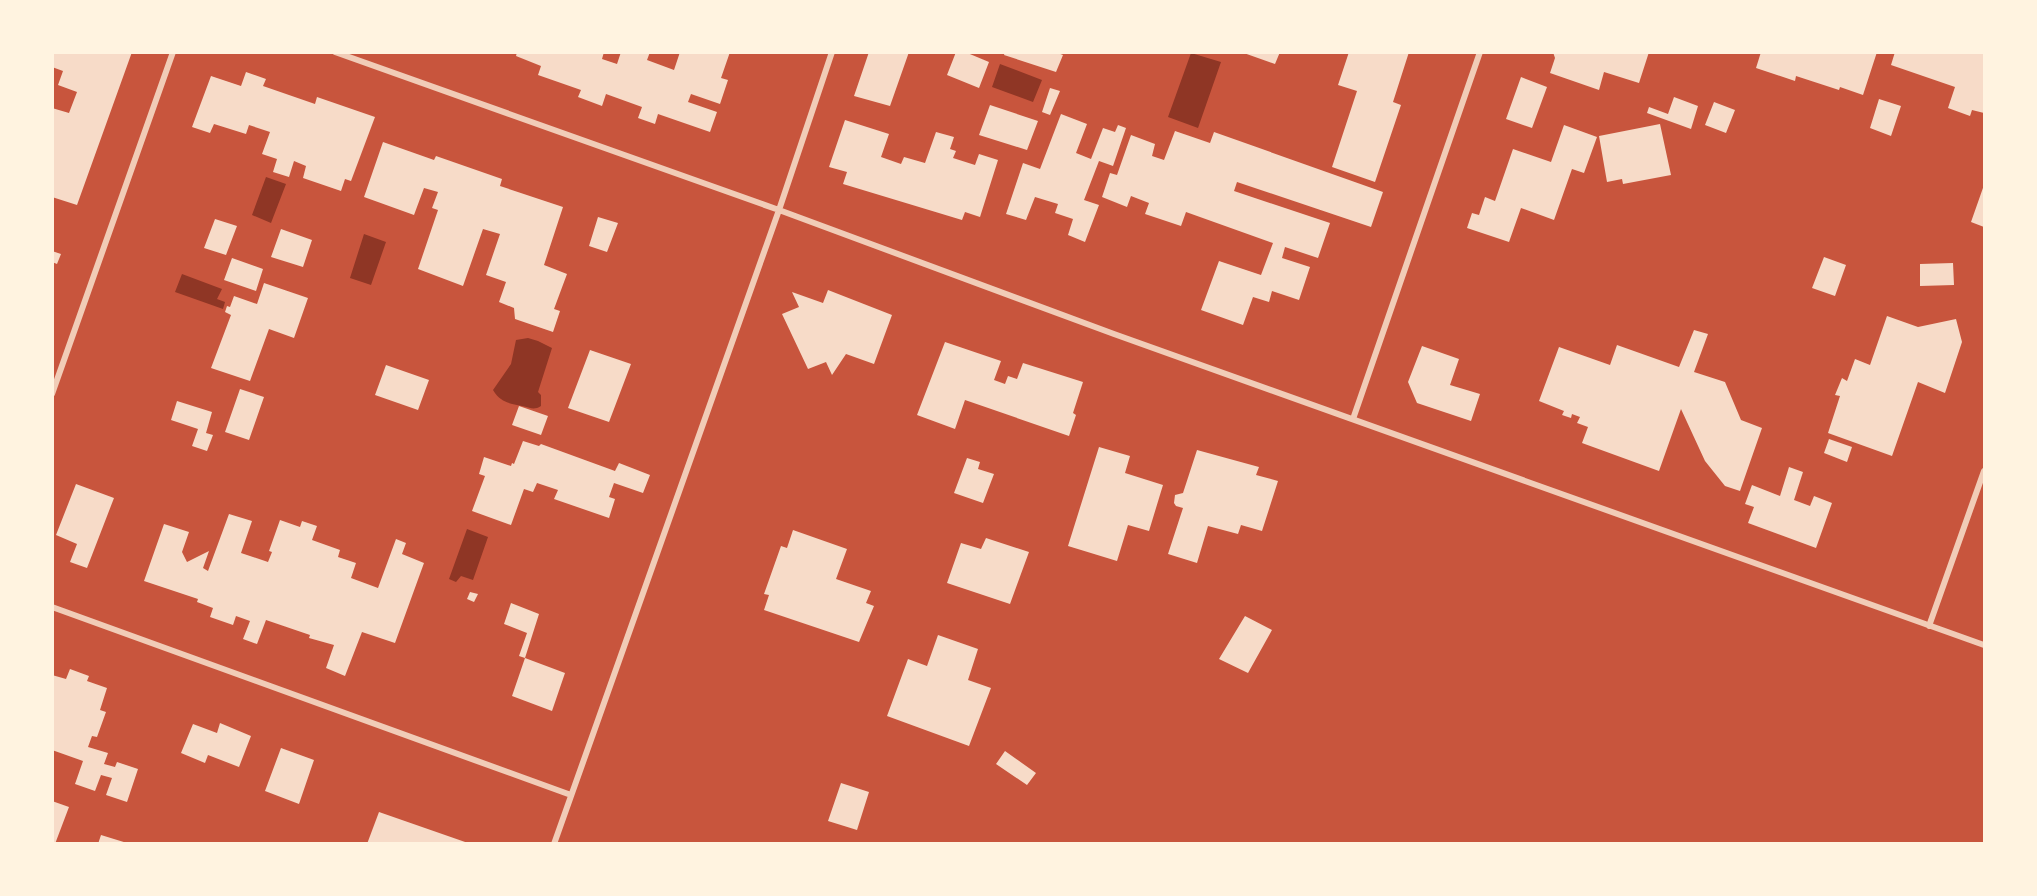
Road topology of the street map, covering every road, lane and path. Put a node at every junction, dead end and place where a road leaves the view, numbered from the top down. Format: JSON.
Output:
{"nodes":[{"id":1,"x":173,"y":52,"type":"edge"},
{"id":2,"x":336,"y":52,"type":"edge"},
{"id":3,"x":832,"y":52,"type":"edge"},
{"id":4,"x":1480,"y":52,"type":"edge"},
{"id":5,"x":779,"y":210,"type":"junction"},
{"id":6,"x":52,"y":394,"type":"edge"},
{"id":7,"x":1353,"y":419,"type":"junction"},
{"id":8,"x":1984,"y":471,"type":"edge"},
{"id":9,"x":52,"y":607,"type":"edge"},
{"id":10,"x":1929,"y":626,"type":"junction"},
{"id":11,"x":1984,"y":645,"type":"edge"},
{"id":12,"x":571,"y":795,"type":"junction"},
{"id":13,"x":555,"y":843,"type":"edge"}],
"edges":[{"from":1,"to":6,"type":"street"},
{"from":2,"to":5,"type":"street"},
{"from":3,"to":5,"type":"street"},
{"from":4,"to":7,"type":"street"},
{"from":5,"to":7,"type":"street"},
{"from":5,"to":12,"type":"street"},
{"from":7,"to":10,"type":"street"},
{"from":8,"to":10,"type":"street"},
{"from":9,"to":12,"type":"street"},
{"from":10,"to":11,"type":"street"},
{"from":12,"to":13,"type":"street"}]}
